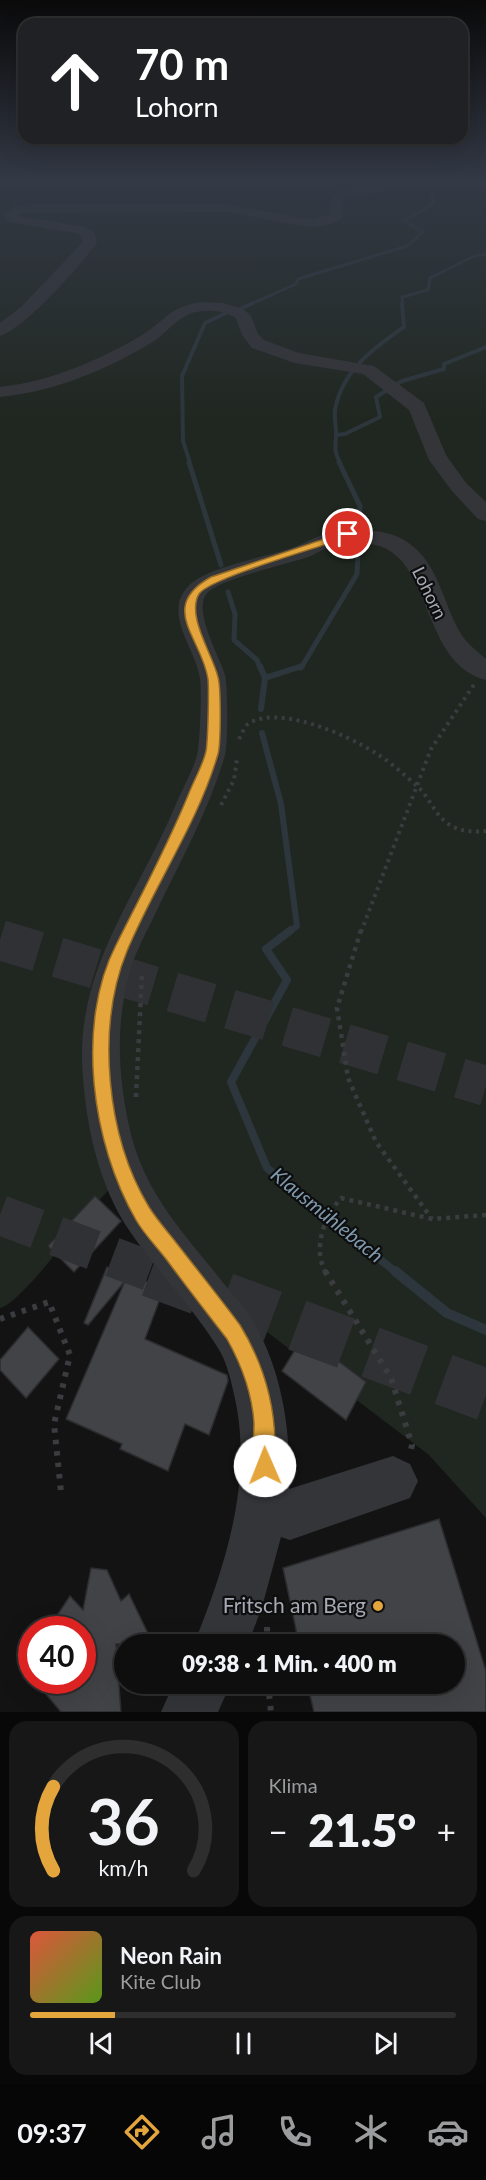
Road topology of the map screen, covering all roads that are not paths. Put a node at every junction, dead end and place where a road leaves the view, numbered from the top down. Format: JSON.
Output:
{"nodes":[{"id":1,"x":74,"y":261,"type":"edge"},
{"id":2,"x":0,"y":331,"type":"edge"},
{"id":3,"x":0,"y":392,"type":"edge"},
{"id":4,"x":486,"y":514,"type":"edge"},
{"id":5,"x":484,"y":671,"type":"edge"},
{"id":6,"x":393,"y":1481,"type":"road end"},
{"id":7,"x":262,"y":1504,"type":"junction"},
{"id":8,"x":225,"y":1634,"type":"edge"},
{"id":9,"x":198,"y":1694,"type":"edge"},
{"id":10,"x":189,"y":1712,"type":"edge"}],
"edges":[{"from":1,"to":2,"type":"street"},
{"from":3,"to":4,"type":"street"},
{"from":5,"to":7,"type":"street","name":"Lohorn"},
{"from":6,"to":7,"type":"street"},
{"from":7,"to":8,"type":"street"},
{"from":9,"to":10,"type":"street"}]}
